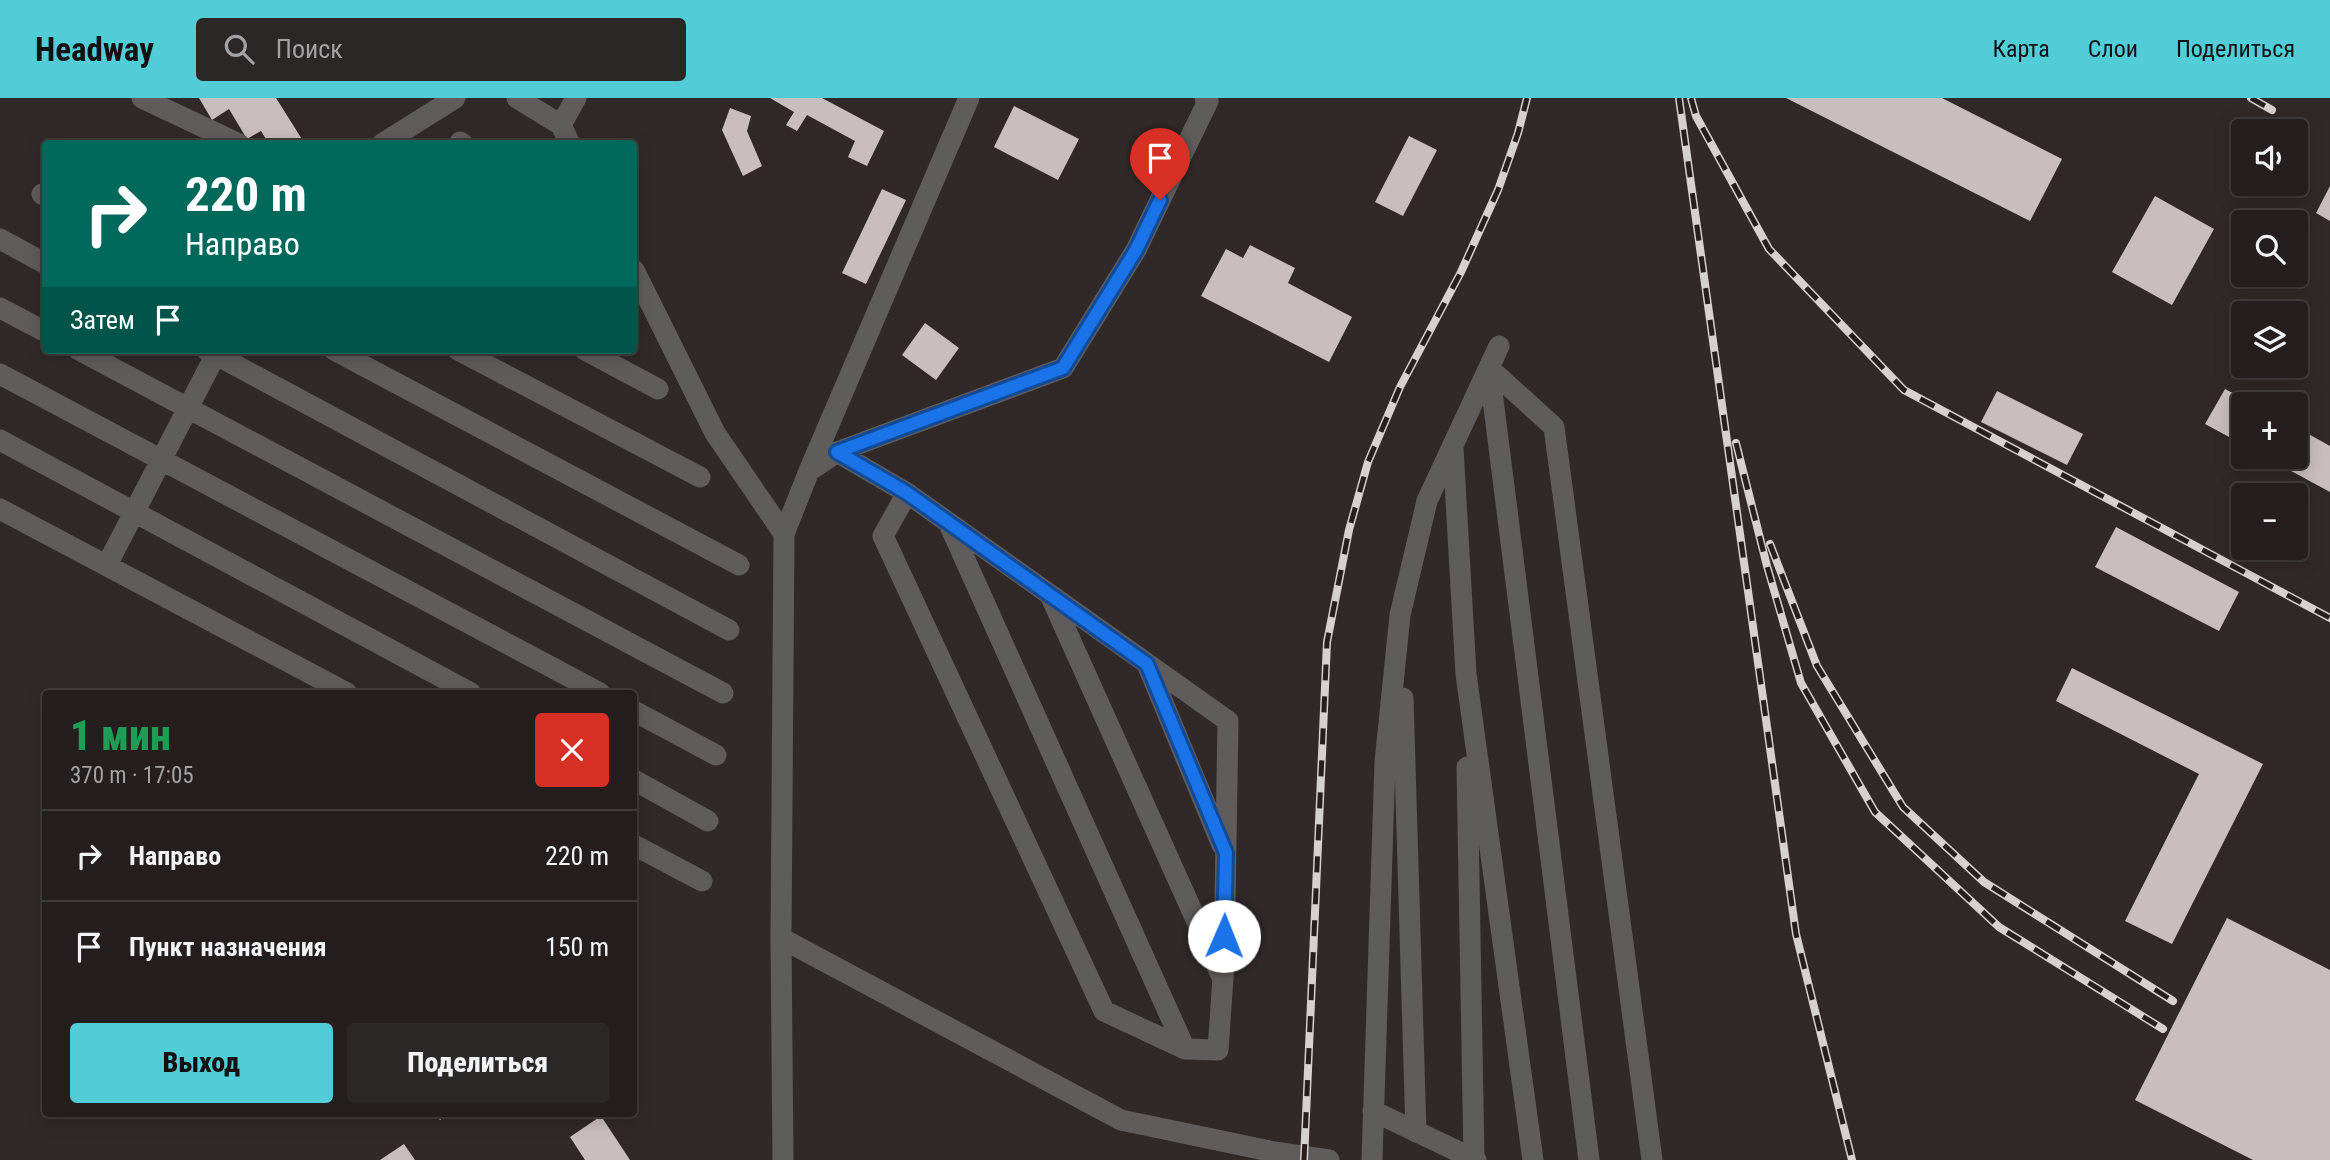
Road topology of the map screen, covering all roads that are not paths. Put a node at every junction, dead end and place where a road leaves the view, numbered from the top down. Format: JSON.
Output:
{"nodes":[{"id":1,"x":142,"y":98,"type":"edge"},
{"id":2,"x":455,"y":98,"type":"edge"},
{"id":3,"x":517,"y":98,"type":"edge"},
{"id":4,"x":576,"y":98,"type":"edge"},
{"id":5,"x":969,"y":98,"type":"edge"},
{"id":6,"x":1205,"y":98,"type":"edge"},
{"id":7,"x":565,"y":134,"type":"edge"},
{"id":8,"x":231,"y":140,"type":"edge"},
{"id":9,"x":388,"y":140,"type":"edge"},
{"id":10,"x":0,"y":239,"type":"edge"},
{"id":11,"x":42,"y":262,"type":"edge"},
{"id":12,"x":637,"y":276,"type":"edge"},
{"id":13,"x":0,"y":308,"type":"edge"},
{"id":14,"x":42,"y":330,"type":"edge"},
{"id":15,"x":1499,"y":346,"type":"dead end"},
{"id":16,"x":87,"y":354,"type":"edge"},
{"id":17,"x":213,"y":354,"type":"edge"},
{"id":18,"x":218,"y":354,"type":"edge"},
{"id":19,"x":342,"y":354,"type":"edge"},
{"id":20,"x":466,"y":354,"type":"edge"},
{"id":21,"x":592,"y":354,"type":"edge"},
{"id":22,"x":614,"y":354,"type":"edge"},
{"id":23,"x":1489,"y":368,"type":"junction"},
{"id":24,"x":622,"y":370,"type":"junction"},
{"id":25,"x":0,"y":374,"type":"edge"},
{"id":26,"x":658,"y":389,"type":"dead end"},
{"id":27,"x":188,"y":408,"type":"junction"},
{"id":28,"x":0,"y":440,"type":"edge"},
{"id":29,"x":1453,"y":445,"type":"junction"},
{"id":30,"x":837,"y":452,"type":"junction"},
{"id":31,"x":161,"y":460,"type":"junction"},
{"id":32,"x":809,"y":471,"type":"junction"},
{"id":33,"x":700,"y":477,"type":"dead end"},
{"id":34,"x":907,"y":493,"type":"junction"},
{"id":35,"x":0,"y":509,"type":"edge"},
{"id":36,"x":134,"y":512,"type":"junction"},
{"id":37,"x":948,"y":524,"type":"junction"},
{"id":38,"x":784,"y":534,"type":"junction"},
{"id":39,"x":107,"y":565,"type":"junction"},
{"id":40,"x":739,"y":565,"type":"dead end"},
{"id":41,"x":1050,"y":595,"type":"junction"},
{"id":42,"x":1400,"y":615,"type":"junction"},
{"id":43,"x":729,"y":630,"type":"dead end"},
{"id":44,"x":1147,"y":664,"type":"junction"},
{"id":45,"x":1466,"y":674,"type":"junction"},
{"id":46,"x":342,"y":690,"type":"edge"},
{"id":47,"x":465,"y":690,"type":"edge"},
{"id":48,"x":594,"y":690,"type":"edge"},
{"id":49,"x":723,"y":693,"type":"dead end"},
{"id":50,"x":637,"y":713,"type":"edge"},
{"id":51,"x":716,"y":755,"type":"dead end"},
{"id":52,"x":637,"y":782,"type":"edge"},
{"id":53,"x":708,"y":821,"type":"dead end"},
{"id":54,"x":637,"y":847,"type":"edge"},
{"id":55,"x":1226,"y":853,"type":"junction"},
{"id":56,"x":702,"y":881,"type":"dead end"},
{"id":57,"x":781,"y":938,"type":"junction"},
{"id":58,"x":1223,"y":979,"type":"junction"},
{"id":59,"x":1185,"y":1049,"type":"junction"},
{"id":60,"x":1373,"y":1111,"type":"junction"},
{"id":61,"x":1416,"y":1132,"type":"junction"},
{"id":62,"x":1475,"y":1159,"type":"edge"},
{"id":63,"x":783,"y":1160,"type":"edge"},
{"id":64,"x":1329,"y":1160,"type":"edge"},
{"id":65,"x":1372,"y":1160,"type":"edge"},
{"id":66,"x":1533,"y":1160,"type":"edge"},
{"id":67,"x":1589,"y":1160,"type":"edge"},
{"id":68,"x":1652,"y":1160,"type":"edge"}],
"edges":[{"from":1,"to":8,"type":"street"},
{"from":2,"to":9,"type":"street"},
{"from":3,"to":7,"type":"street"},
{"from":4,"to":7,"type":"street"},
{"from":5,"to":32,"type":"street"},
{"from":6,"to":30,"type":"street"},
{"from":10,"to":11,"type":"street"},
{"from":12,"to":38,"type":"street"},
{"from":13,"to":14,"type":"street"},
{"from":15,"to":23,"type":"street"},
{"from":16,"to":27,"type":"street"},
{"from":17,"to":27,"type":"street"},
{"from":18,"to":43,"type":"street"},
{"from":19,"to":40,"type":"street"},
{"from":20,"to":33,"type":"street"},
{"from":21,"to":24,"type":"street"},
{"from":22,"to":24,"type":"street"},
{"from":23,"to":29,"type":"street"},
{"from":23,"to":67,"type":"street"},
{"from":23,"to":68,"type":"street"},
{"from":24,"to":26,"type":"street"},
{"from":25,"to":31,"type":"street"},
{"from":27,"to":31,"type":"street"},
{"from":27,"to":49,"type":"street"},
{"from":28,"to":36,"type":"street"},
{"from":29,"to":42,"type":"street"},
{"from":29,"to":45,"type":"street"},
{"from":30,"to":32,"type":"street"},
{"from":30,"to":34,"type":"street"},
{"from":31,"to":36,"type":"street"},
{"from":31,"to":48,"type":"street"},
{"from":32,"to":38,"type":"street"},
{"from":34,"to":37,"type":"street"},
{"from":34,"to":59,"type":"street"},
{"from":35,"to":39,"type":"street"},
{"from":36,"to":39,"type":"street"},
{"from":36,"to":47,"type":"street"},
{"from":37,"to":41,"type":"street"},
{"from":37,"to":59,"type":"street"},
{"from":38,"to":57,"type":"street"},
{"from":39,"to":46,"type":"street"},
{"from":41,"to":44,"type":"street"},
{"from":41,"to":58,"type":"street"},
{"from":42,"to":60,"type":"street"},
{"from":42,"to":61,"type":"street"},
{"from":44,"to":55,"type":"street"},
{"from":44,"to":55,"type":"street"},
{"from":45,"to":62,"type":"street"},
{"from":45,"to":66,"type":"street"},
{"from":50,"to":51,"type":"street"},
{"from":52,"to":53,"type":"street"},
{"from":54,"to":56,"type":"street"},
{"from":55,"to":58,"type":"street"},
{"from":57,"to":63,"type":"street"},
{"from":57,"to":64,"type":"street"},
{"from":58,"to":59,"type":"street"},
{"from":60,"to":61,"type":"street"},
{"from":60,"to":65,"type":"street"},
{"from":61,"to":62,"type":"street"}]}
